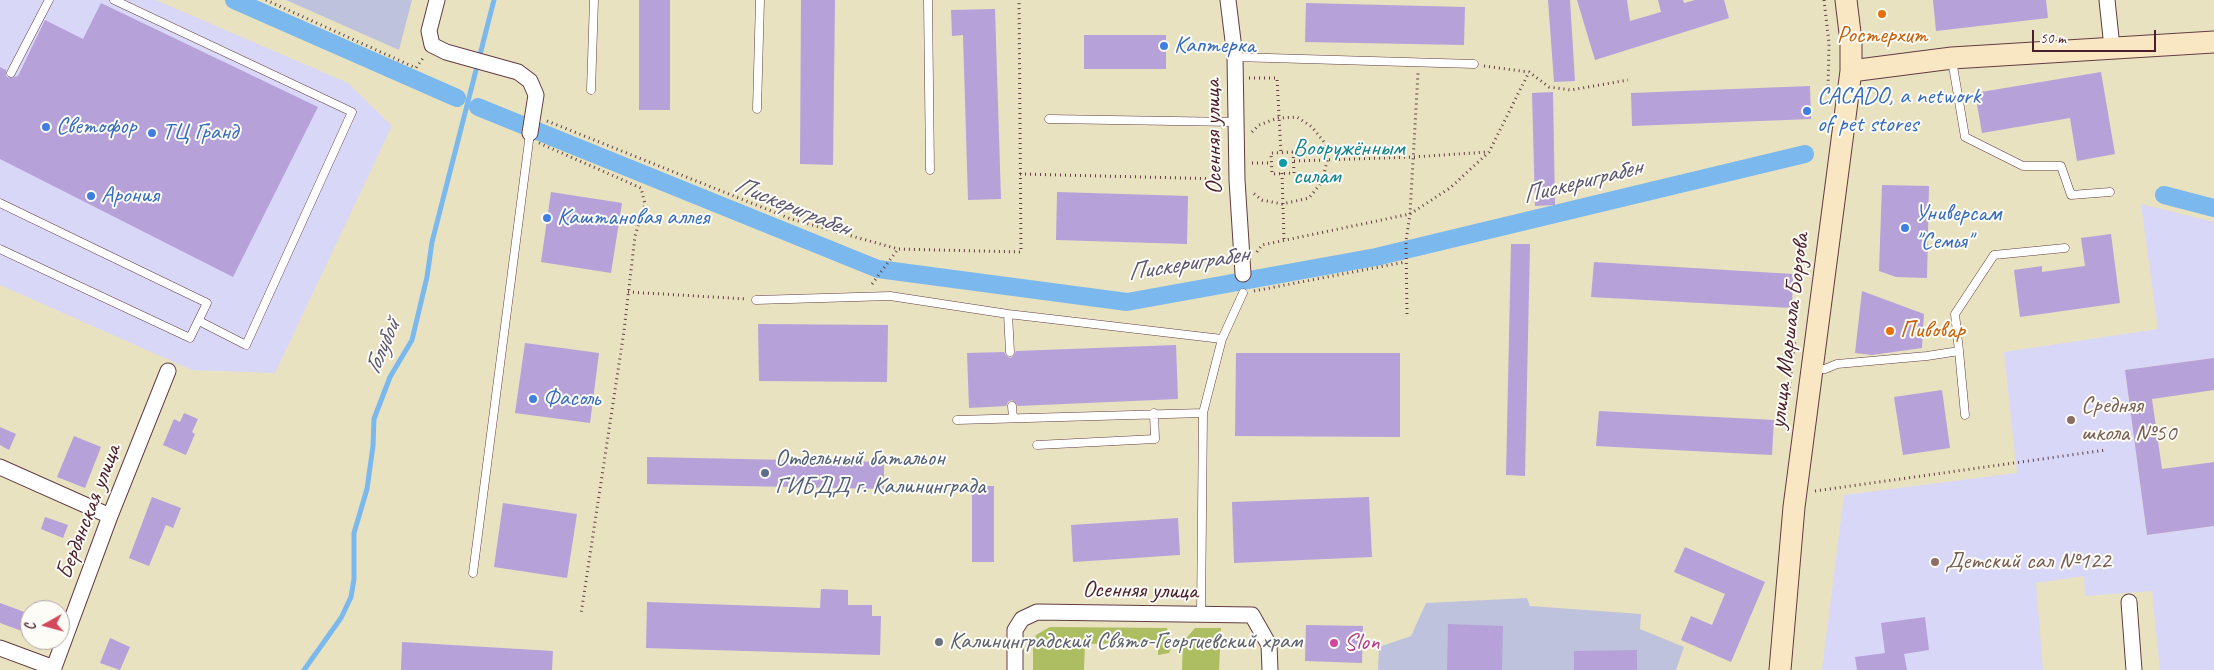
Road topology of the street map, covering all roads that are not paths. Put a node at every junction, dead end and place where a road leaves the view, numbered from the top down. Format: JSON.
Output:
{"nodes":[{"id":1,"x":49,"y":0,"type":"edge"},
{"id":2,"x":114,"y":0,"type":"edge"},
{"id":3,"x":437,"y":0,"type":"edge"},
{"id":4,"x":594,"y":0,"type":"edge"},
{"id":5,"x":760,"y":0,"type":"edge"},
{"id":6,"x":928,"y":0,"type":"edge"},
{"id":7,"x":1228,"y":0,"type":"edge"},
{"id":8,"x":1846,"y":0,"type":"edge"},
{"id":9,"x":2107,"y":0,"type":"edge"},
{"id":10,"x":2214,"y":42,"type":"edge"},
{"id":11,"x":2112,"y":47,"type":"junction"},
{"id":12,"x":1235,"y":57,"type":"junction"},
{"id":13,"x":1952,"y":58,"type":"junction"},
{"id":14,"x":1474,"y":64,"type":"road end"},
{"id":15,"x":1851,"y":71,"type":"junction"},
{"id":16,"x":11,"y":72,"type":"dead end"},
{"id":17,"x":591,"y":90,"type":"dead end"},
{"id":18,"x":757,"y":109,"type":"dead end"},
{"id":19,"x":1049,"y":119,"type":"dead end"},
{"id":20,"x":1236,"y":122,"type":"junction"},
{"id":21,"x":531,"y":127,"type":"joint"},
{"id":22,"x":930,"y":170,"type":"dead end"},
{"id":23,"x":2110,"y":192,"type":"dead end"},
{"id":24,"x":0,"y":203,"type":"edge"},
{"id":25,"x":2065,"y":248,"type":"dead end"},
{"id":26,"x":0,"y":249,"type":"edge"},
{"id":27,"x":1243,"y":274,"type":"road end"},
{"id":28,"x":1243,"y":293,"type":"road end"},
{"id":29,"x":756,"y":300,"type":"road end"},
{"id":30,"x":1008,"y":314,"type":"junction"},
{"id":31,"x":199,"y":321,"type":"junction"},
{"id":32,"x":1222,"y":339,"type":"junction"},
{"id":33,"x":1959,"y":351,"type":"junction"},
{"id":34,"x":1010,"y":352,"type":"dead end"},
{"id":35,"x":1812,"y":368,"type":"junction"},
{"id":36,"x":168,"y":371,"type":"dead end"},
{"id":37,"x":1012,"y":406,"type":"dead end"},
{"id":38,"x":1154,"y":413,"type":"junction"},
{"id":39,"x":1202,"y":413,"type":"junction"},
{"id":40,"x":1965,"y":415,"type":"dead end"},
{"id":41,"x":1013,"y":418,"type":"junction"},
{"id":42,"x":957,"y":420,"type":"dead end"},
{"id":43,"x":1037,"y":445,"type":"dead end"},
{"id":44,"x":0,"y":467,"type":"edge"},
{"id":45,"x":110,"y":516,"type":"junction"},
{"id":46,"x":473,"y":573,"type":"dead end"},
{"id":47,"x":2129,"y":602,"type":"dead end"},
{"id":48,"x":1200,"y":614,"type":"junction"},
{"id":49,"x":0,"y":648,"type":"edge"},
{"id":50,"x":54,"y":669,"type":"edge"},
{"id":51,"x":1015,"y":670,"type":"edge"},
{"id":52,"x":1270,"y":670,"type":"edge"},
{"id":53,"x":1780,"y":670,"type":"edge"},
{"id":54,"x":2134,"y":670,"type":"edge"}],
"edges":[{"from":1,"to":16,"type":"lane"},
{"from":2,"to":31,"type":"lane"},
{"from":3,"to":21,"type":"street"},
{"from":4,"to":17,"type":"lane"},
{"from":5,"to":18,"type":"lane"},
{"from":6,"to":22,"type":"lane"},
{"from":7,"to":12,"type":"street","name":"Осенняя улица"},
{"from":8,"to":15,"type":"main road","name":"улица Маршала Борзова"},
{"from":9,"to":11,"type":"street"},
{"from":10,"to":11,"type":"main road"},
{"from":11,"to":13,"type":"main road"},
{"from":12,"to":14,"type":"lane"},
{"from":12,"to":20,"type":"street","name":"Осенняя улица"},
{"from":13,"to":15,"type":"main road"},
{"from":13,"to":23,"type":"lane"},
{"from":15,"to":35,"type":"main road","name":"улица Маршала Борзова"},
{"from":19,"to":20,"type":"lane"},
{"from":20,"to":27,"type":"street","name":"Осенняя улица"},
{"from":21,"to":46,"type":"lane"},
{"from":24,"to":31,"type":"lane"},
{"from":25,"to":33,"type":"lane"},
{"from":26,"to":31,"type":"lane"},
{"from":28,"to":32,"type":"lane"},
{"from":29,"to":30,"type":"lane"},
{"from":30,"to":32,"type":"lane"},
{"from":30,"to":34,"type":"lane"},
{"from":32,"to":39,"type":"lane"},
{"from":33,"to":35,"type":"lane"},
{"from":33,"to":40,"type":"lane"},
{"from":35,"to":53,"type":"main road","name":"улица Маршала Борзова"},
{"from":36,"to":45,"type":"street","name":"Бердянская улица"},
{"from":37,"to":41,"type":"lane"},
{"from":38,"to":39,"type":"lane"},
{"from":38,"to":41,"type":"lane"},
{"from":38,"to":43,"type":"lane"},
{"from":39,"to":48,"type":"lane"},
{"from":41,"to":42,"type":"lane"},
{"from":44,"to":45,"type":"street"},
{"from":45,"to":50,"type":"street","name":"Бердянская улица"},
{"from":47,"to":54,"type":"street"},
{"from":48,"to":51,"type":"street","name":"Осенняя улица"},
{"from":48,"to":52,"type":"street","name":"Осенняя улица"},
{"from":49,"to":50,"type":"street"}]}
